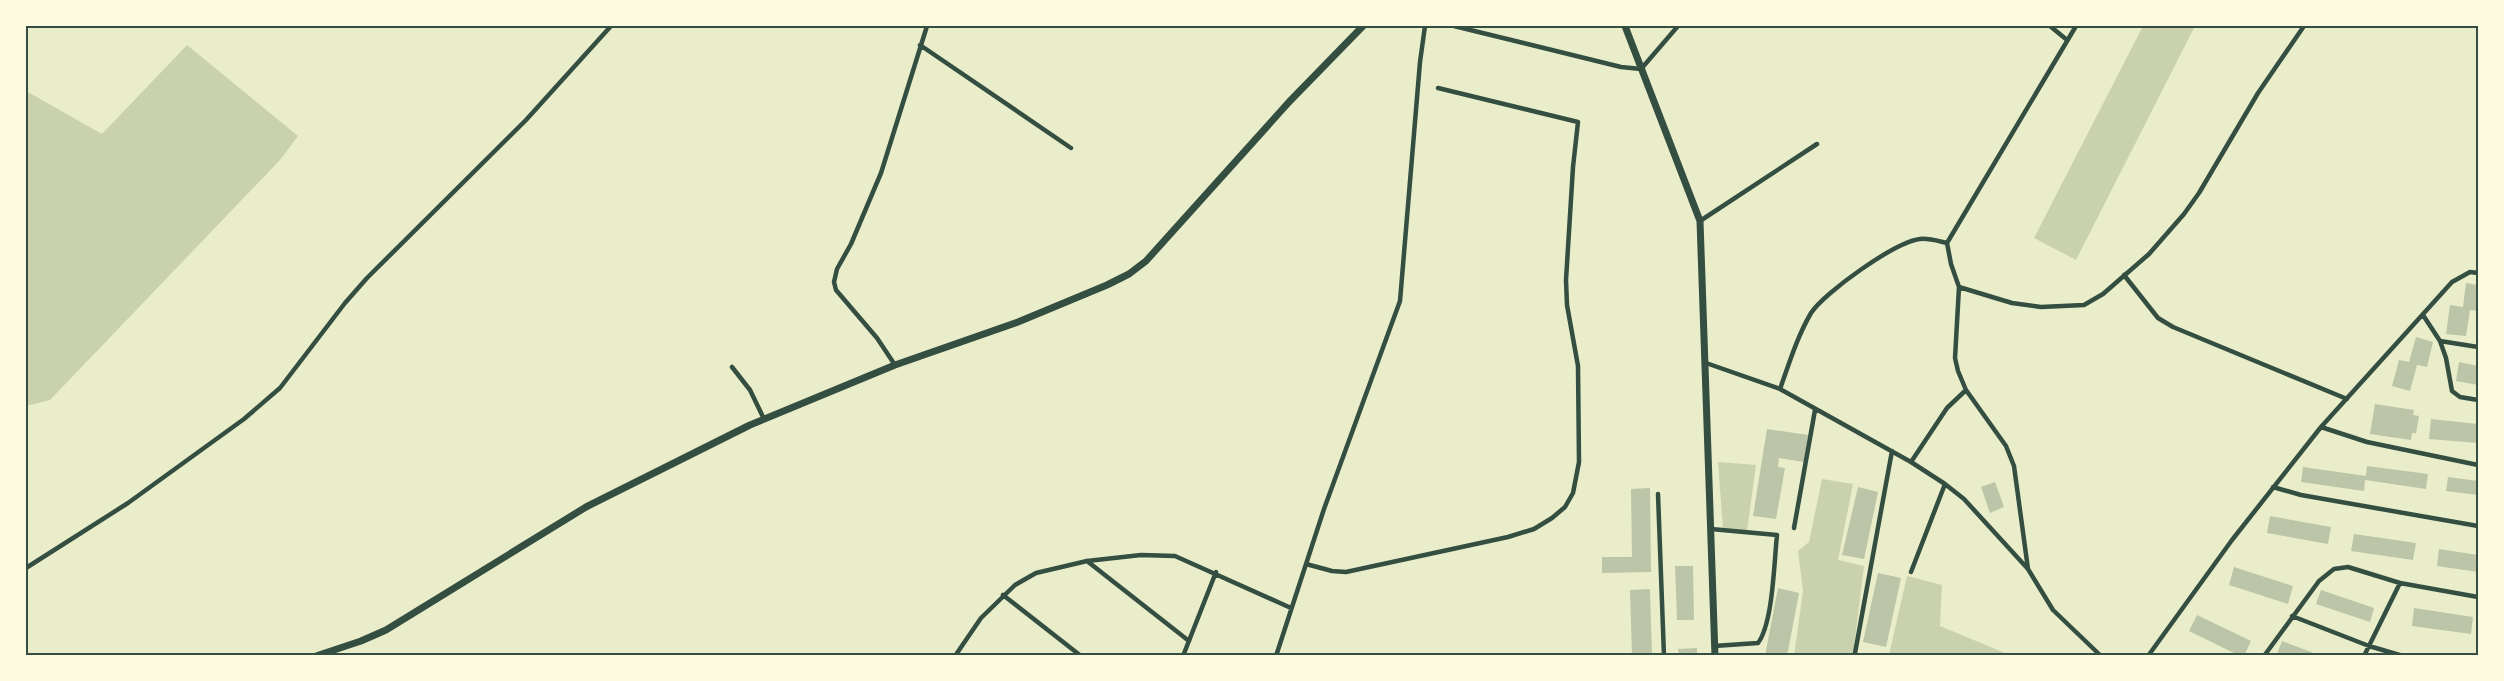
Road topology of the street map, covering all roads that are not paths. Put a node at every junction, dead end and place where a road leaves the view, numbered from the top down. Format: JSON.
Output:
{"nodes":[{"id":1,"x":611,"y":26,"type":"edge"},
{"id":2,"x":927,"y":26,"type":"edge"},
{"id":3,"x":1363,"y":26,"type":"edge"},
{"id":4,"x":1425,"y":26,"type":"edge"},
{"id":5,"x":1454,"y":26,"type":"edge"},
{"id":6,"x":1625,"y":26,"type":"edge"},
{"id":7,"x":1678,"y":26,"type":"edge"},
{"id":8,"x":2050,"y":26,"type":"edge"},
{"id":9,"x":2076,"y":26,"type":"edge"},
{"id":10,"x":2304,"y":26,"type":"edge"},
{"id":11,"x":2067,"y":40,"type":"junction"},
{"id":12,"x":920,"y":45,"type":"junction"},
{"id":13,"x":1641,"y":69,"type":"junction"},
{"id":14,"x":1438,"y":88,"type":"dead end"},
{"id":15,"x":1817,"y":144,"type":"dead end"},
{"id":16,"x":1071,"y":148,"type":"dead end"},
{"id":17,"x":1700,"y":221,"type":"junction"},
{"id":18,"x":1947,"y":243,"type":"junction"},
{"id":19,"x":2478,"y":273,"type":"edge"},
{"id":20,"x":2124,"y":275,"type":"junction"},
{"id":21,"x":1959,"y":287,"type":"junction"},
{"id":22,"x":2423,"y":315,"type":"junction"},
{"id":23,"x":2440,"y":341,"type":"junction"},
{"id":24,"x":2478,"y":347,"type":"edge"},
{"id":25,"x":1706,"y":363,"type":"junction"},
{"id":26,"x":895,"y":365,"type":"junction"},
{"id":27,"x":732,"y":367,"type":"dead end"},
{"id":28,"x":1780,"y":389,"type":"junction"},
{"id":29,"x":1966,"y":390,"type":"junction"},
{"id":30,"x":2347,"y":399,"type":"junction"},
{"id":31,"x":2478,"y":400,"type":"edge"},
{"id":32,"x":1815,"y":410,"type":"junction"},
{"id":33,"x":765,"y":419,"type":"junction"},
{"id":34,"x":2321,"y":427,"type":"junction"},
{"id":35,"x":1892,"y":451,"type":"junction"},
{"id":36,"x":1911,"y":462,"type":"junction"},
{"id":37,"x":2478,"y":465,"type":"edge"},
{"id":38,"x":1945,"y":484,"type":"junction"},
{"id":39,"x":2273,"y":487,"type":"junction"},
{"id":40,"x":1658,"y":494,"type":"dead end"},
{"id":41,"x":2478,"y":526,"type":"edge"},
{"id":42,"x":1794,"y":528,"type":"dead end"},
{"id":43,"x":1711,"y":529,"type":"junction"},
{"id":44,"x":1087,"y":561,"type":"junction"},
{"id":45,"x":1306,"y":564,"type":"junction"},
{"id":46,"x":26,"y":568,"type":"edge"},
{"id":47,"x":2028,"y":569,"type":"junction"},
{"id":48,"x":1216,"y":572,"type":"junction"},
{"id":49,"x":1911,"y":572,"type":"dead end"},
{"id":50,"x":2400,"y":582,"type":"junction"},
{"id":51,"x":1003,"y":595,"type":"junction"},
{"id":52,"x":2478,"y":597,"type":"edge"},
{"id":53,"x":1291,"y":608,"type":"junction"},
{"id":54,"x":2292,"y":616,"type":"junction"},
{"id":55,"x":1189,"y":641,"type":"junction"},
{"id":56,"x":1714,"y":646,"type":"junction"},
{"id":57,"x":2369,"y":646,"type":"junction"},
{"id":58,"x":1856,"y":653,"type":"dead end"},
{"id":59,"x":2101,"y":655,"type":"edge"},
{"id":60,"x":316,"y":656,"type":"edge"},
{"id":61,"x":955,"y":656,"type":"edge"},
{"id":62,"x":1081,"y":656,"type":"edge"},
{"id":63,"x":1183,"y":656,"type":"edge"},
{"id":64,"x":1276,"y":656,"type":"edge"},
{"id":65,"x":1664,"y":656,"type":"edge"},
{"id":66,"x":1715,"y":656,"type":"edge"},
{"id":67,"x":2148,"y":656,"type":"edge"},
{"id":68,"x":2264,"y":656,"type":"edge"},
{"id":69,"x":2364,"y":656,"type":"edge"},
{"id":70,"x":2403,"y":656,"type":"edge"}],
"edges":[{"from":1,"to":46,"type":"street"},
{"from":2,"to":12,"type":"street"},
{"from":3,"to":26,"type":"main road"},
{"from":4,"to":45,"type":"street"},
{"from":5,"to":13,"type":"street"},
{"from":6,"to":13,"type":"main road"},
{"from":7,"to":13,"type":"street"},
{"from":8,"to":11,"type":"street"},
{"from":9,"to":11,"type":"street"},
{"from":10,"to":20,"type":"street"},
{"from":11,"to":18,"type":"street"},
{"from":12,"to":16,"type":"street"},
{"from":12,"to":26,"type":"street"},
{"from":13,"to":17,"type":"main road"},
{"from":14,"to":45,"type":"street"},
{"from":15,"to":17,"type":"street"},
{"from":17,"to":25,"type":"main road"},
{"from":18,"to":21,"type":"street"},
{"from":18,"to":28,"type":"street"},
{"from":19,"to":22,"type":"street"},
{"from":20,"to":21,"type":"street"},
{"from":20,"to":30,"type":"street"},
{"from":21,"to":29,"type":"street"},
{"from":22,"to":23,"type":"street"},
{"from":22,"to":30,"type":"street"},
{"from":23,"to":24,"type":"street"},
{"from":23,"to":31,"type":"street"},
{"from":25,"to":28,"type":"street"},
{"from":25,"to":43,"type":"main road"},
{"from":26,"to":33,"type":"main road"},
{"from":27,"to":33,"type":"street"},
{"from":28,"to":32,"type":"street"},
{"from":29,"to":36,"type":"street"},
{"from":29,"to":47,"type":"street"},
{"from":30,"to":34,"type":"street"},
{"from":32,"to":35,"type":"street"},
{"from":32,"to":42,"type":"street"},
{"from":33,"to":60,"type":"main road"},
{"from":34,"to":37,"type":"street"},
{"from":34,"to":39,"type":"street"},
{"from":35,"to":36,"type":"street"},
{"from":35,"to":58,"type":"street"},
{"from":36,"to":38,"type":"street"},
{"from":38,"to":47,"type":"street"},
{"from":38,"to":49,"type":"street"},
{"from":39,"to":41,"type":"street"},
{"from":39,"to":67,"type":"street"},
{"from":40,"to":65,"type":"street"},
{"from":43,"to":56,"type":"main road"},
{"from":43,"to":56,"type":"street"},
{"from":44,"to":48,"type":"street"},
{"from":44,"to":51,"type":"street"},
{"from":44,"to":55,"type":"street"},
{"from":45,"to":53,"type":"street"},
{"from":47,"to":59,"type":"street"},
{"from":48,"to":53,"type":"street"},
{"from":48,"to":55,"type":"street"},
{"from":50,"to":52,"type":"street"},
{"from":50,"to":54,"type":"street"},
{"from":50,"to":57,"type":"street"},
{"from":51,"to":61,"type":"street"},
{"from":51,"to":62,"type":"street"},
{"from":53,"to":64,"type":"street"},
{"from":54,"to":57,"type":"street"},
{"from":54,"to":68,"type":"street"},
{"from":55,"to":63,"type":"street"},
{"from":56,"to":66,"type":"main road"},
{"from":57,"to":69,"type":"street"},
{"from":57,"to":70,"type":"street"}]}
